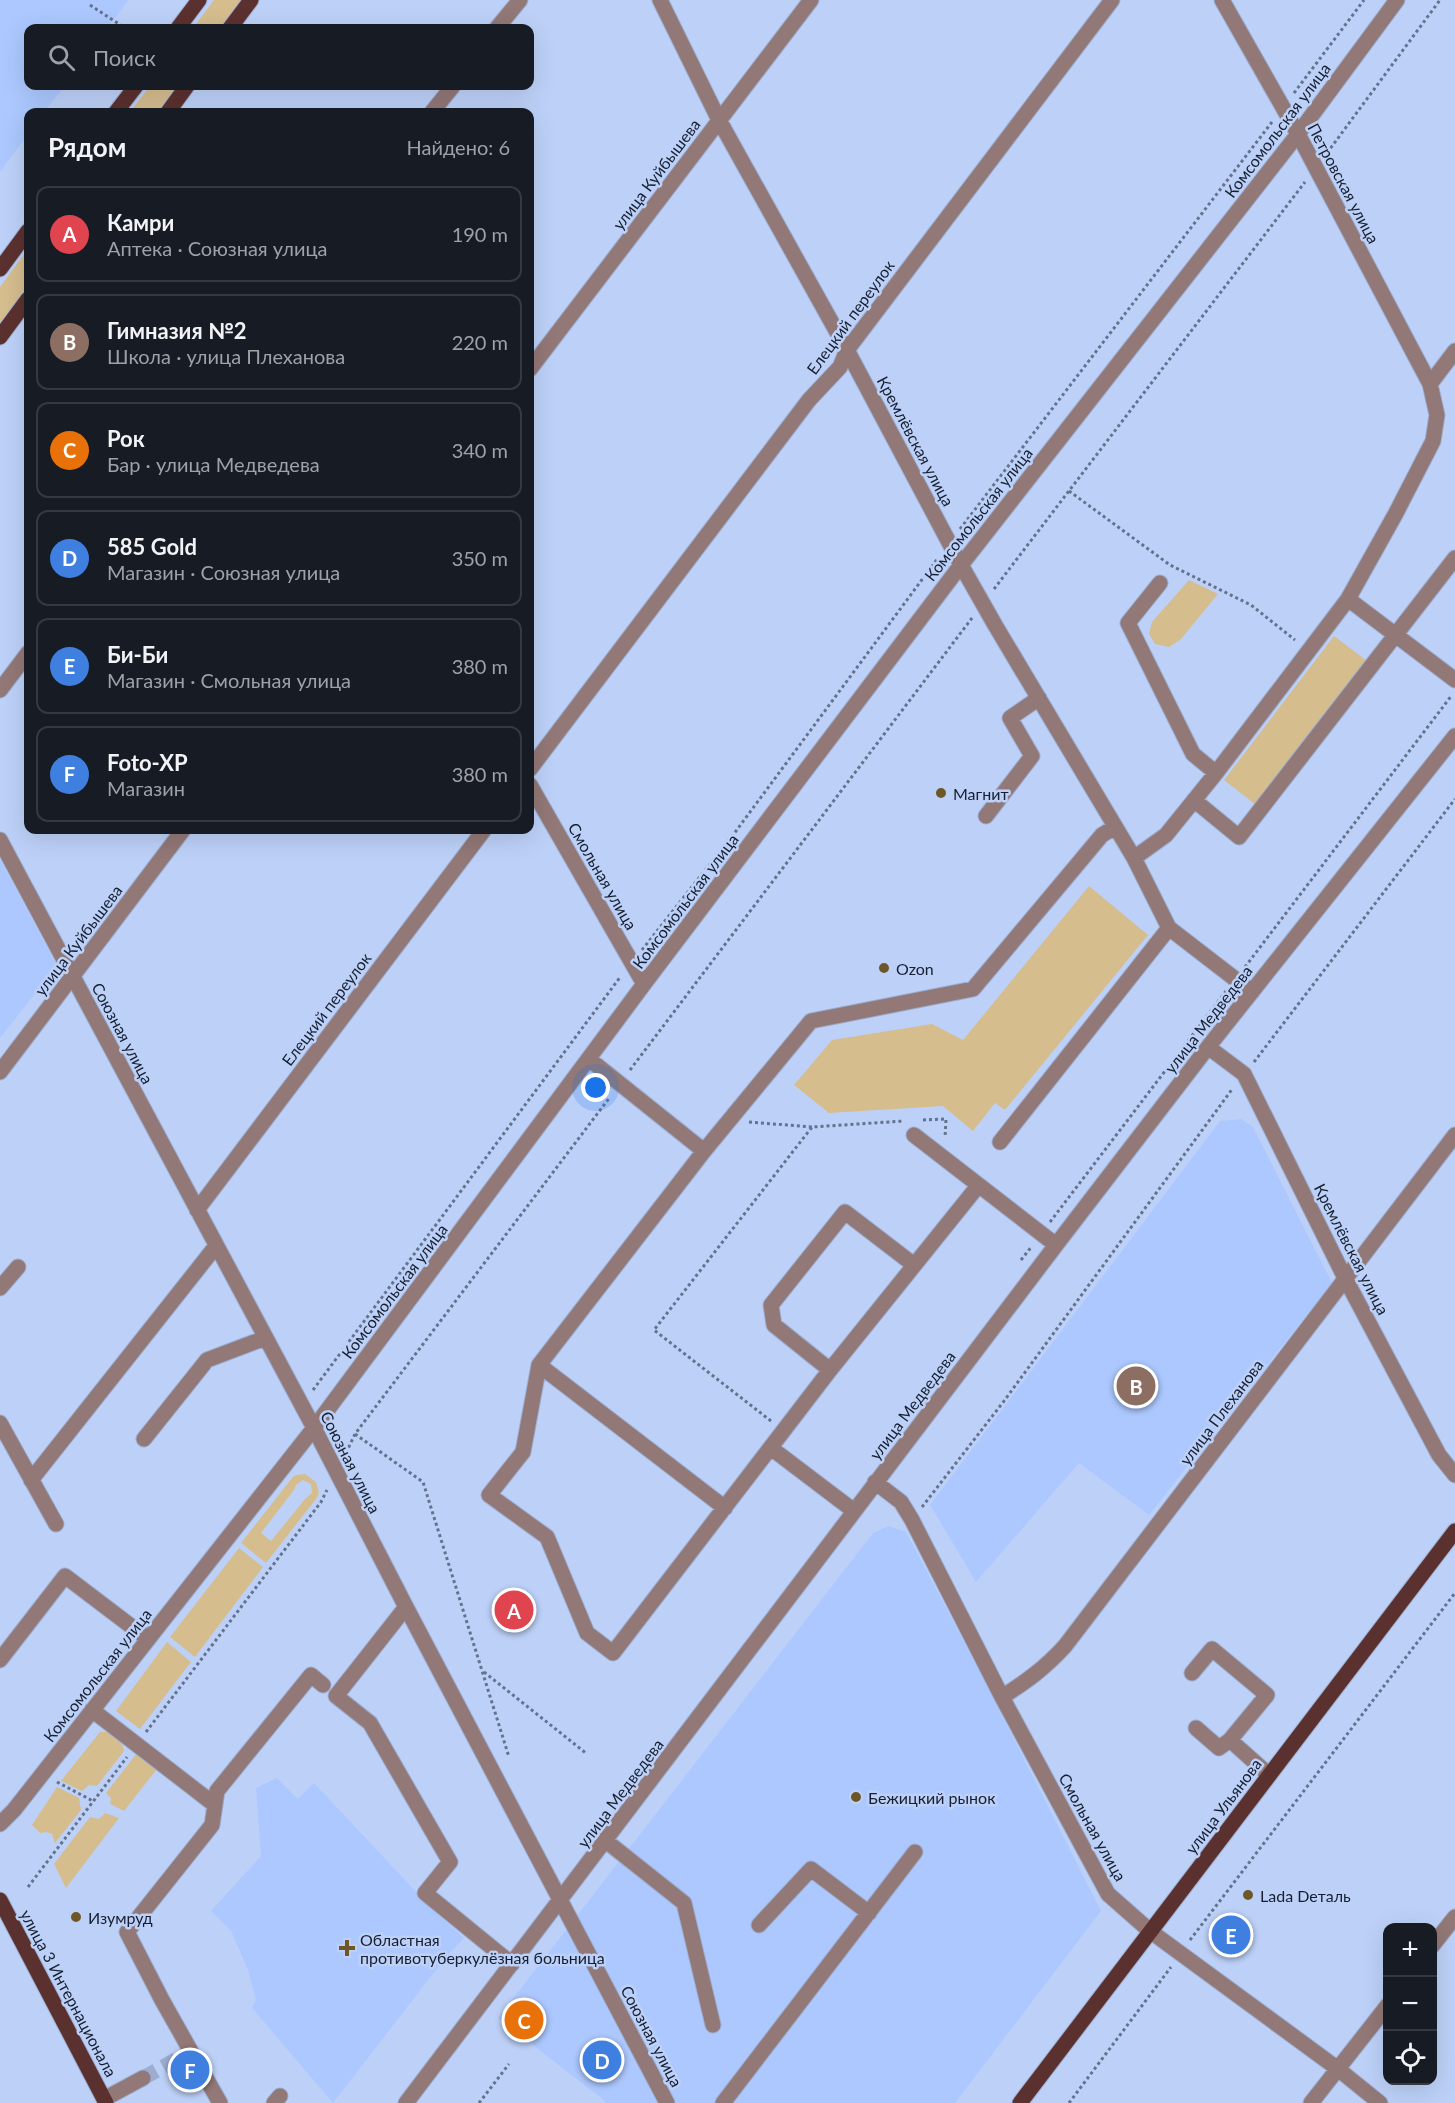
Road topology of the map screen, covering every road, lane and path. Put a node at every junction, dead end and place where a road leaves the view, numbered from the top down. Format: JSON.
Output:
{"nodes":[{"id":1,"x":199,"y":0,"type":"edge"},
{"id":2,"x":251,"y":0,"type":"edge"},
{"id":3,"x":519,"y":0,"type":"edge"},
{"id":4,"x":660,"y":0,"type":"edge"},
{"id":5,"x":811,"y":0,"type":"edge"},
{"id":6,"x":1112,"y":0,"type":"edge"},
{"id":7,"x":1222,"y":0,"type":"edge"},
{"id":8,"x":1364,"y":0,"type":"edge"},
{"id":9,"x":1397,"y":0,"type":"edge"},
{"id":10,"x":1440,"y":0,"type":"edge"},
{"id":11,"x":90,"y":5,"type":"dead end"},
{"id":12,"x":119,"y":24,"type":"edge"},
{"id":13,"x":181,"y":24,"type":"edge"},
{"id":14,"x":233,"y":24,"type":"edge"},
{"id":15,"x":500,"y":24,"type":"edge"},
{"id":16,"x":133,"y":90,"type":"edge"},
{"id":17,"x":184,"y":90,"type":"edge"},
{"id":18,"x":450,"y":90,"type":"edge"},
{"id":19,"x":119,"y":108,"type":"edge"},
{"id":20,"x":172,"y":108,"type":"edge"},
{"id":21,"x":435,"y":108,"type":"edge"},
{"id":22,"x":1283,"y":108,"type":"junction"},
{"id":23,"x":719,"y":120,"type":"junction"},
{"id":24,"x":1298,"y":134,"type":"junction"},
{"id":25,"x":1315,"y":169,"type":"junction"},
{"id":26,"x":24,"y":236,"type":"edge"},
{"id":27,"x":0,"y":269,"type":"edge"},
{"id":28,"x":24,"y":304,"type":"edge"},
{"id":29,"x":0,"y":337,"type":"edge"},
{"id":30,"x":847,"y":350,"type":"junction"},
{"id":31,"x":1455,"y":351,"type":"edge"},
{"id":32,"x":534,"y":364,"type":"edge"},
{"id":33,"x":1430,"y":384,"type":"junction"},
{"id":34,"x":1069,"y":491,"type":"junction"},
{"id":35,"x":950,"y":543,"type":"junction"},
{"id":36,"x":1455,"y":558,"type":"edge"},
{"id":37,"x":961,"y":564,"type":"junction"},
{"id":38,"x":1160,"y":583,"type":"dead end"},
{"id":39,"x":1348,"y":599,"type":"junction"},
{"id":40,"x":983,"y":604,"type":"junction"},
{"id":41,"x":1396,"y":634,"type":"junction"},
{"id":42,"x":1308,"y":651,"type":"junction"},
{"id":43,"x":24,"y":658,"type":"edge"},
{"id":44,"x":1455,"y":680,"type":"edge"},
{"id":45,"x":0,"y":690,"type":"edge"},
{"id":46,"x":1455,"y":692,"type":"edge"},
{"id":47,"x":1039,"y":698,"type":"junction"},
{"id":48,"x":1455,"y":736,"type":"edge"},
{"id":49,"x":534,"y":765,"type":"edge"},
{"id":50,"x":1216,"y":773,"type":"junction"},
{"id":51,"x":534,"y":792,"type":"edge"},
{"id":52,"x":1455,"y":798,"type":"edge"},
{"id":53,"x":1194,"y":800,"type":"junction"},
{"id":54,"x":986,"y":816,"type":"dead end"},
{"id":55,"x":1115,"y":827,"type":"junction"},
{"id":56,"x":180,"y":834,"type":"edge"},
{"id":57,"x":481,"y":834,"type":"edge"},
{"id":58,"x":0,"y":840,"type":"edge"},
{"id":59,"x":1134,"y":858,"type":"junction"},
{"id":60,"x":1169,"y":928,"type":"junction"},
{"id":61,"x":632,"y":963,"type":"junction"},
{"id":62,"x":73,"y":977,"type":"junction"},
{"id":63,"x":1235,"y":979,"type":"junction"},
{"id":64,"x":644,"y":984,"type":"junction"},
{"id":65,"x":1252,"y":992,"type":"junction"},
{"id":66,"x":1208,"y":1047,"type":"junction"},
{"id":67,"x":589,"y":1059,"type":"junction"},
{"id":68,"x":0,"y":1072,"type":"edge"},
{"id":69,"x":1244,"y":1074,"type":"junction"},
{"id":70,"x":620,"y":1084,"type":"junction"},
{"id":71,"x":730,"y":1120,"type":"junction"},
{"id":72,"x":813,"y":1127,"type":"junction"},
{"id":73,"x":914,"y":1135,"type":"dead end"},
{"id":74,"x":1455,"y":1135,"type":"edge"},
{"id":75,"x":1000,"y":1142,"type":"dead end"},
{"id":76,"x":704,"y":1151,"type":"junction"},
{"id":77,"x":943,"y":1158,"type":"junction"},
{"id":78,"x":978,"y":1186,"type":"junction"},
{"id":79,"x":197,"y":1210,"type":"junction"},
{"id":80,"x":1041,"y":1234,"type":"junction"},
{"id":81,"x":1056,"y":1245,"type":"junction"},
{"id":82,"x":216,"y":1246,"type":"junction"},
{"id":83,"x":1019,"y":1263,"type":"dead end"},
{"id":84,"x":914,"y":1265,"type":"junction"},
{"id":85,"x":18,"y":1267,"type":"dead end"},
{"id":86,"x":1345,"y":1278,"type":"junction"},
{"id":87,"x":0,"y":1288,"type":"edge"},
{"id":88,"x":265,"y":1338,"type":"junction"},
{"id":89,"x":539,"y":1365,"type":"junction"},
{"id":90,"x":831,"y":1370,"type":"junction"},
{"id":91,"x":302,"y":1406,"type":"junction"},
{"id":92,"x":0,"y":1424,"type":"edge"},
{"id":93,"x":314,"y":1428,"type":"junction"},
{"id":94,"x":784,"y":1431,"type":"junction"},
{"id":95,"x":355,"y":1434,"type":"junction"},
{"id":96,"x":144,"y":1439,"type":"dead end"},
{"id":97,"x":771,"y":1448,"type":"junction"},
{"id":98,"x":336,"y":1472,"type":"junction"},
{"id":99,"x":1455,"y":1475,"type":"edge"},
{"id":100,"x":31,"y":1480,"type":"junction"},
{"id":101,"x":876,"y":1482,"type":"junction"},
{"id":102,"x":726,"y":1508,"type":"junction"},
{"id":103,"x":854,"y":1511,"type":"junction"},
{"id":104,"x":912,"y":1520,"type":"junction"},
{"id":105,"x":56,"y":1524,"type":"dead end"},
{"id":106,"x":1455,"y":1531,"type":"edge"},
{"id":107,"x":1455,"y":1593,"type":"edge"},
{"id":108,"x":406,"y":1607,"type":"junction"},
{"id":109,"x":148,"y":1639,"type":"junction"},
{"id":110,"x":0,"y":1660,"type":"edge"},
{"id":111,"x":482,"y":1671,"type":"junction"},
{"id":112,"x":1192,"y":1673,"type":"dead end"},
{"id":113,"x":323,"y":1685,"type":"dead end"},
{"id":114,"x":1002,"y":1697,"type":"junction"},
{"id":115,"x":92,"y":1710,"type":"junction"},
{"id":116,"x":1196,"y":1728,"type":"dead end"},
{"id":117,"x":1230,"y":1740,"type":"junction"},
{"id":118,"x":136,"y":1744,"type":"junction"},
{"id":119,"x":587,"y":1754,"type":"dead end"},
{"id":120,"x":509,"y":1757,"type":"dead end"},
{"id":121,"x":42,"y":1774,"type":"junction"},
{"id":122,"x":1269,"y":1775,"type":"junction"},
{"id":123,"x":93,"y":1801,"type":"junction"},
{"id":124,"x":215,"y":1805,"type":"junction"},
{"id":125,"x":0,"y":1824,"type":"edge"},
{"id":126,"x":606,"y":1841,"type":"junction"},
{"id":127,"x":915,"y":1851,"type":"dead end"},
{"id":128,"x":28,"y":1887,"type":"dead end"},
{"id":129,"x":0,"y":1900,"type":"edge"},
{"id":130,"x":560,"y":1900,"type":"junction"},
{"id":131,"x":869,"y":1913,"type":"junction"},
{"id":132,"x":1455,"y":1917,"type":"edge"},
{"id":133,"x":759,"y":1925,"type":"dead end"},
{"id":134,"x":1150,"y":1931,"type":"junction"},
{"id":135,"x":1437,"y":1940,"type":"edge"},
{"id":136,"x":1181,"y":1953,"type":"junction"},
{"id":137,"x":512,"y":1964,"type":"junction"},
{"id":138,"x":1383,"y":2011,"type":"edge"},
{"id":139,"x":712,"y":2025,"type":"dead end"},
{"id":140,"x":509,"y":2064,"type":"dead end"},
{"id":141,"x":1338,"y":2069,"type":"junction"},
{"id":142,"x":143,"y":2078,"type":"tunnel mouth"},
{"id":143,"x":105,"y":2101,"type":"edge"},
{"id":144,"x":220,"y":2103,"type":"edge"},
{"id":145,"x":406,"y":2103,"type":"edge"},
{"id":146,"x":479,"y":2103,"type":"edge"},
{"id":147,"x":667,"y":2103,"type":"edge"},
{"id":148,"x":723,"y":2103,"type":"edge"},
{"id":149,"x":1020,"y":2103,"type":"edge"},
{"id":150,"x":1069,"y":2103,"type":"edge"},
{"id":151,"x":1311,"y":2103,"type":"edge"},
{"id":152,"x":1380,"y":2103,"type":"edge"}],
"edges":[{"from":1,"to":13,"type":"main road"},
{"from":2,"to":14,"type":"main road"},
{"from":3,"to":15,"type":"street"},
{"from":4,"to":23,"type":"street","name":"Кремлёвская улица"},
{"from":5,"to":23,"type":"street","name":"улица Куйбышева"},
{"from":6,"to":30,"type":"street","name":"Елецкий переулок"},
{"from":7,"to":22,"type":"street","name":"Петровская улица"},
{"from":8,"to":22,"type":"path"},
{"from":9,"to":24,"type":"street","name":"Комсомольская улица"},
{"from":10,"to":25,"type":"path"},
{"from":11,"to":12,"type":"path"},
{"from":16,"to":19,"type":"main road"},
{"from":17,"to":20,"type":"main road"},
{"from":18,"to":21,"type":"street"},
{"from":22,"to":24,"type":"street","name":"Петровская улица"},
{"from":22,"to":35,"type":"path"},
{"from":23,"to":30,"type":"street","name":"Кремлёвская улица"},
{"from":23,"to":32,"type":"street","name":"улица Куйбышева"},
{"from":24,"to":25,"type":"street","name":"Петровская улица"},
{"from":24,"to":37,"type":"street","name":"Комсомольская улица"},
{"from":25,"to":33,"type":"street","name":"Петровская улица"},
{"from":25,"to":34,"type":"path"},
{"from":26,"to":27,"type":"main road"},
{"from":28,"to":29,"type":"main road"},
{"from":30,"to":35,"type":"street","name":"Кремлёвская улица"},
{"from":30,"to":49,"type":"street","name":"Елецкий переулок"},
{"from":31,"to":33,"type":"street"},
{"from":33,"to":39,"type":"street","name":"Петровская улица"},
{"from":34,"to":40,"type":"path"},
{"from":34,"to":42,"type":"path"},
{"from":35,"to":37,"type":"street","name":"Кремлёвская улица"},
{"from":35,"to":61,"type":"path"},
{"from":36,"to":41,"type":"street"},
{"from":37,"to":40,"type":"street","name":"Кремлёвская улица"},
{"from":37,"to":64,"type":"street","name":"Комсомольская улица"},
{"from":38,"to":50,"type":"street"},
{"from":39,"to":41,"type":"street"},
{"from":39,"to":42,"type":"street","name":"Петровская улица"},
{"from":40,"to":47,"type":"street","name":"Кремлёвская улица"},
{"from":40,"to":70,"type":"path"},
{"from":41,"to":44,"type":"street"},
{"from":41,"to":53,"type":"street"},
{"from":42,"to":50,"type":"street","name":"Петровская улица"},
{"from":43,"to":45,"type":"street"},
{"from":46,"to":63,"type":"path"},
{"from":47,"to":54,"type":"street"},
{"from":47,"to":55,"type":"street","name":"Кремлёвская улица"},
{"from":48,"to":65,"type":"street","name":"улица Медведева"},
{"from":50,"to":53,"type":"street","name":"Петровская улица"},
{"from":51,"to":61,"type":"street","name":"Смольная улица"},
{"from":52,"to":69,"type":"path"},
{"from":53,"to":59,"type":"street","name":"Петровская улица"},
{"from":55,"to":59,"type":"street","name":"Кремлёвская улица"},
{"from":55,"to":71,"type":"street"},
{"from":56,"to":62,"type":"street","name":"улица Куйбышева"},
{"from":57,"to":79,"type":"street","name":"Елецкий переулок"},
{"from":58,"to":62,"type":"street","name":"Союзная улица"},
{"from":59,"to":60,"type":"street","name":"Кремлёвская улица"},
{"from":60,"to":63,"type":"street","name":"Кремлёвская улица"},
{"from":60,"to":75,"type":"street"},
{"from":61,"to":64,"type":"street","name":"Смольная улица"},
{"from":61,"to":91,"type":"path"},
{"from":62,"to":68,"type":"street","name":"улица Куйбышева"},
{"from":62,"to":79,"type":"street","name":"Союзная улица"},
{"from":63,"to":65,"type":"street","name":"Кремлёвская улица"},
{"from":63,"to":80,"type":"path"},
{"from":64,"to":67,"type":"street","name":"Комсомольская улица"},
{"from":65,"to":66,"type":"street","name":"улица Медведева"},
{"from":66,"to":69,"type":"street","name":"Кремлёвская улица"},
{"from":66,"to":81,"type":"street","name":"улица Медведева"},
{"from":67,"to":70,"type":"street"},
{"from":67,"to":93,"type":"street","name":"Комсомольская улица"},
{"from":69,"to":86,"type":"street","name":"Кремлёвская улица"},
{"from":69,"to":104,"type":"path"},
{"from":70,"to":76,"type":"street"},
{"from":70,"to":95,"type":"path"},
{"from":71,"to":72,"type":"path"},
{"from":71,"to":76,"type":"street"},
{"from":72,"to":77,"type":"path"},
{"from":72,"to":94,"type":"path"},
{"from":73,"to":77,"type":"street"},
{"from":74,"to":86,"type":"street","name":"улица Плеханова"},
{"from":76,"to":89,"type":"street"},
{"from":77,"to":78,"type":"street"},
{"from":78,"to":80,"type":"street"},
{"from":78,"to":84,"type":"street"},
{"from":79,"to":82,"type":"street","name":"Союзная улица"},
{"from":80,"to":81,"type":"street"},
{"from":80,"to":83,"type":"path"},
{"from":81,"to":101,"type":"street","name":"улица Медведева"},
{"from":82,"to":88,"type":"street","name":"Союзная улица"},
{"from":82,"to":100,"type":"street"},
{"from":84,"to":90,"type":"street"},
{"from":84,"to":90,"type":"street"},
{"from":85,"to":87,"type":"street"},
{"from":86,"to":99,"type":"street","name":"Кремлёвская улица"},
{"from":86,"to":114,"type":"street","name":"улица Плеханова"},
{"from":88,"to":91,"type":"street","name":"Союзная улица"},
{"from":88,"to":96,"type":"street"},
{"from":89,"to":102,"type":"street"},
{"from":89,"to":102,"type":"street"},
{"from":90,"to":94,"type":"street"},
{"from":91,"to":93,"type":"street","name":"Союзная улица"},
{"from":92,"to":100,"type":"street"},
{"from":93,"to":98,"type":"street","name":"Союзная улица"},
{"from":93,"to":109,"type":"street","name":"Комсомольская улица"},
{"from":94,"to":97,"type":"street"},
{"from":95,"to":98,"type":"path"},
{"from":95,"to":111,"type":"path"},
{"from":97,"to":102,"type":"street"},
{"from":97,"to":103,"type":"street"},
{"from":98,"to":108,"type":"street","name":"Союзная улица"},
{"from":98,"to":118,"type":"path"},
{"from":100,"to":105,"type":"street"},
{"from":101,"to":103,"type":"street","name":"улица Медведева"},
{"from":101,"to":104,"type":"street","name":"Смольная улица"},
{"from":103,"to":126,"type":"street","name":"улица Медведева"},
{"from":104,"to":114,"type":"street","name":"Смольная улица"},
{"from":106,"to":122,"type":"main road","name":"улица Ульянова"},
{"from":107,"to":136,"type":"path"},
{"from":108,"to":130,"type":"street","name":"Союзная улица"},
{"from":108,"to":137,"type":"street"},
{"from":109,"to":110,"type":"street"},
{"from":109,"to":115,"type":"street","name":"Комсомольская улица"},
{"from":111,"to":119,"type":"path"},
{"from":111,"to":120,"type":"path"},
{"from":112,"to":117,"type":"street"},
{"from":113,"to":124,"type":"street"},
{"from":114,"to":134,"type":"street","name":"Смольная улица"},
{"from":115,"to":118,"type":"street"},
{"from":115,"to":121,"type":"street","name":"Комсомольская улица"},
{"from":116,"to":117,"type":"street"},
{"from":117,"to":122,"type":"street"},
{"from":118,"to":123,"type":"path"},
{"from":118,"to":124,"type":"street"},
{"from":121,"to":123,"type":"path"},
{"from":121,"to":125,"type":"street","name":"Комсомольская улица"},
{"from":122,"to":134,"type":"main road","name":"улица Ульянова"},
{"from":123,"to":128,"type":"path"},
{"from":124,"to":144,"type":"street"},
{"from":126,"to":130,"type":"street","name":"улица Медведева"},
{"from":126,"to":139,"type":"street"},
{"from":127,"to":131,"type":"street"},
{"from":129,"to":143,"type":"main road","name":"улица 3 Интернационала"},
{"from":130,"to":137,"type":"street","name":"улица Медведева"},
{"from":130,"to":147,"type":"street","name":"Союзная улица"},
{"from":131,"to":133,"type":"street"},
{"from":131,"to":148,"type":"street"},
{"from":132,"to":135,"type":"street"},
{"from":134,"to":136,"type":"street","name":"Смольная улица"},
{"from":134,"to":149,"type":"main road","name":"улица Ульянова"},
{"from":136,"to":141,"type":"street","name":"Смольная улица"},
{"from":136,"to":150,"type":"path"},
{"from":137,"to":145,"type":"street","name":"улица Медведева"},
{"from":138,"to":141,"type":"street"},
{"from":140,"to":146,"type":"path"},
{"from":141,"to":151,"type":"street"},
{"from":141,"to":152,"type":"street","name":"Смольная улица"},
{"from":142,"to":143,"type":"street"}]}
